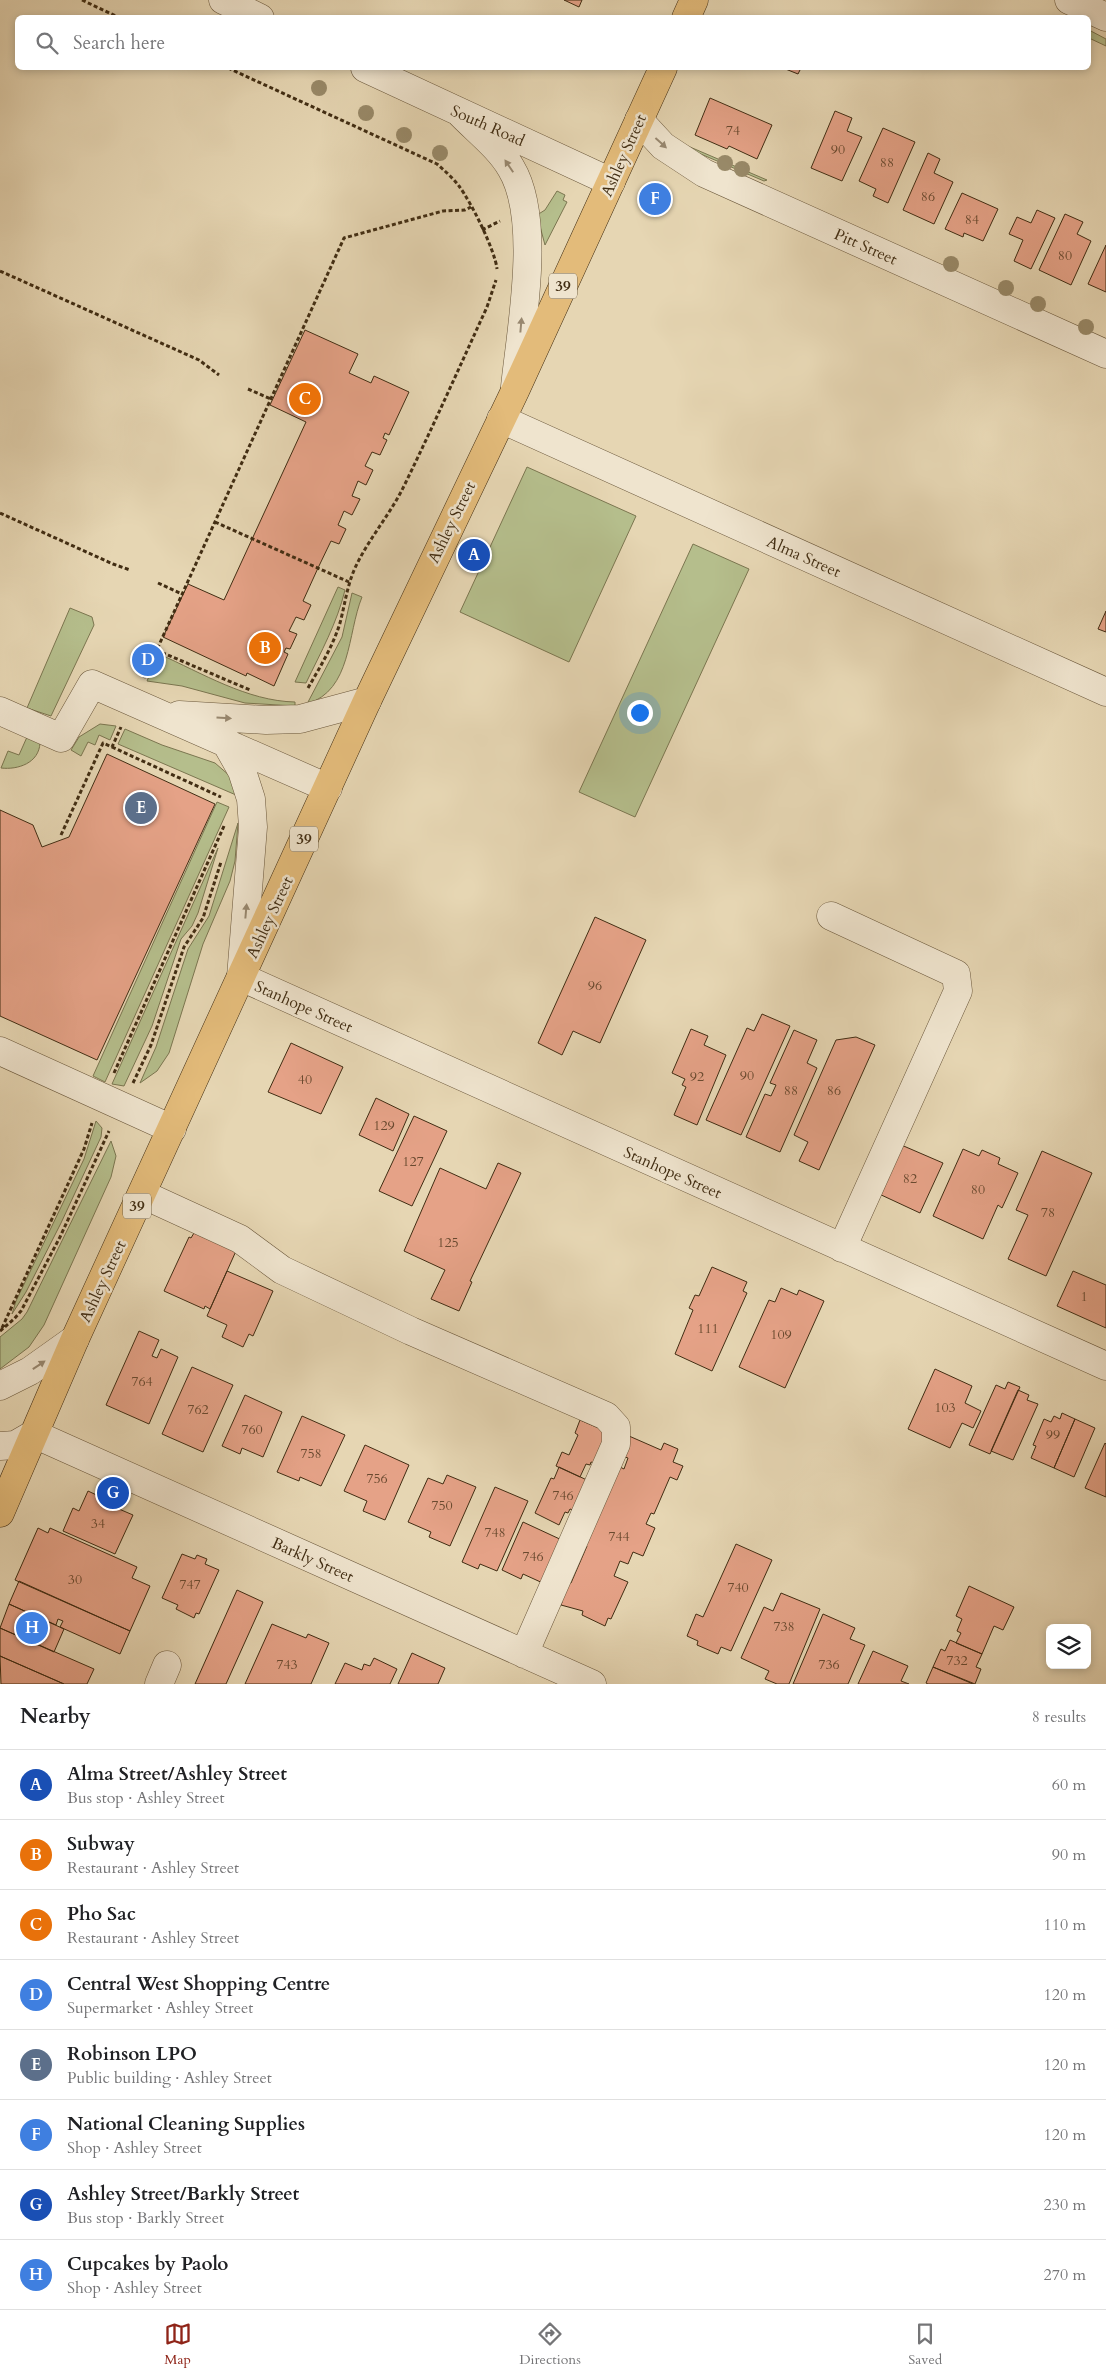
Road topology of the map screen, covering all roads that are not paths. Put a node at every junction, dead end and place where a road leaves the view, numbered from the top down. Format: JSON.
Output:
{"nodes":[{"id":1,"x":223,"y":0,"type":"edge"},
{"id":2,"x":694,"y":0,"type":"edge"},
{"id":3,"x":1069,"y":0,"type":"edge"},
{"id":4,"x":254,"y":15,"type":"edge"},
{"id":5,"x":687,"y":15,"type":"edge"},
{"id":6,"x":1106,"y":17,"type":"edge"},
{"id":7,"x":369,"y":70,"type":"edge"},
{"id":8,"x":662,"y":70,"type":"edge"},
{"id":9,"x":459,"y":112,"type":"junction"},
{"id":10,"x":639,"y":120,"type":"junction"},
{"id":11,"x":611,"y":182,"type":"junction"},
{"id":12,"x":1106,"y":354,"type":"edge"},
{"id":13,"x":515,"y":391,"type":"junction"},
{"id":14,"x":501,"y":419,"type":"junction"},
{"id":15,"x":1106,"y":692,"type":"edge"},
{"id":16,"x":367,"y":701,"type":"junction"},
{"id":17,"x":0,"y":711,"type":"edge"},
{"id":18,"x":158,"y":714,"type":"junction"},
{"id":19,"x":225,"y":741,"type":"junction"},
{"id":20,"x":328,"y":788,"type":"junction"},
{"id":21,"x":831,"y":916,"type":"dead end"},
{"id":22,"x":241,"y":977,"type":"junction"},
{"id":23,"x":0,"y":1051,"type":"edge"},
{"id":24,"x":172,"y":1129,"type":"junction"},
{"id":25,"x":142,"y":1194,"type":"junction"},
{"id":26,"x":842,"y":1248,"type":"junction"},
{"id":27,"x":75,"y":1339,"type":"junction"},
{"id":28,"x":1106,"y":1366,"type":"edge"},
{"id":29,"x":0,"y":1386,"type":"edge"},
{"id":30,"x":14,"y":1443,"type":"edge"},
{"id":31,"x":0,"y":1513,"type":"edge"},
{"id":32,"x":524,"y":1654,"type":"junction"},
{"id":33,"x":592,"y":1684,"type":"edge"}],
"edges":[{"from":1,"to":4,"type":"street"},
{"from":2,"to":5,"type":"main road"},
{"from":3,"to":6,"type":"street"},
{"from":7,"to":9,"type":"street","name":"South Road"},
{"from":8,"to":10,"type":"main road","name":"Ashley Street","number":"39"},
{"from":9,"to":11,"type":"street","name":"South Road"},
{"from":13,"to":9,"type":"street","one_way":true},
{"from":10,"to":11,"type":"main road","name":"Ashley Street","number":"39"},
{"from":10,"to":12,"type":"street","name":"Pitt Street","one_way":true},
{"from":11,"to":13,"type":"main road","name":"Ashley Street","number":"39"},
{"from":13,"to":14,"type":"main road","name":"Ashley Street","number":"39"},
{"from":14,"to":15,"type":"street","name":"Alma Street"},
{"from":14,"to":16,"type":"main road","name":"Ashley Street","number":"39"},
{"from":18,"to":16,"type":"street","one_way":true},
{"from":16,"to":20,"type":"main road","name":"Ashley Street","number":"39"},
{"from":17,"to":18,"type":"street"},
{"from":18,"to":19,"type":"street"},
{"from":19,"to":20,"type":"street"},
{"from":22,"to":19,"type":"street","name":"Ashley Street","one_way":true},
{"from":20,"to":22,"type":"main road","name":"Ashley Street","number":"39"},
{"from":21,"to":26,"type":"street"},
{"from":22,"to":24,"type":"main road","name":"Ashley Street","number":"39"},
{"from":22,"to":26,"type":"street","name":"Stanhope Street"},
{"from":23,"to":24,"type":"street"},
{"from":24,"to":25,"type":"main road","name":"Ashley Street","number":"39"},
{"from":25,"to":27,"type":"main road","name":"Ashley Street","number":"39"},
{"from":25,"to":32,"type":"street"},
{"from":26,"to":28,"type":"street","name":"Stanhope Street"},
{"from":29,"to":27,"type":"street","name":"Ashley Street","one_way":true},
{"from":27,"to":30,"type":"main road","name":"Ashley Street","number":"39"},
{"from":30,"to":31,"type":"main road","name":"Ashley Street","number":"39"},
{"from":30,"to":32,"type":"street","name":"Barkly Street"},
{"from":32,"to":33,"type":"street","name":"Barkly Street"}]}
